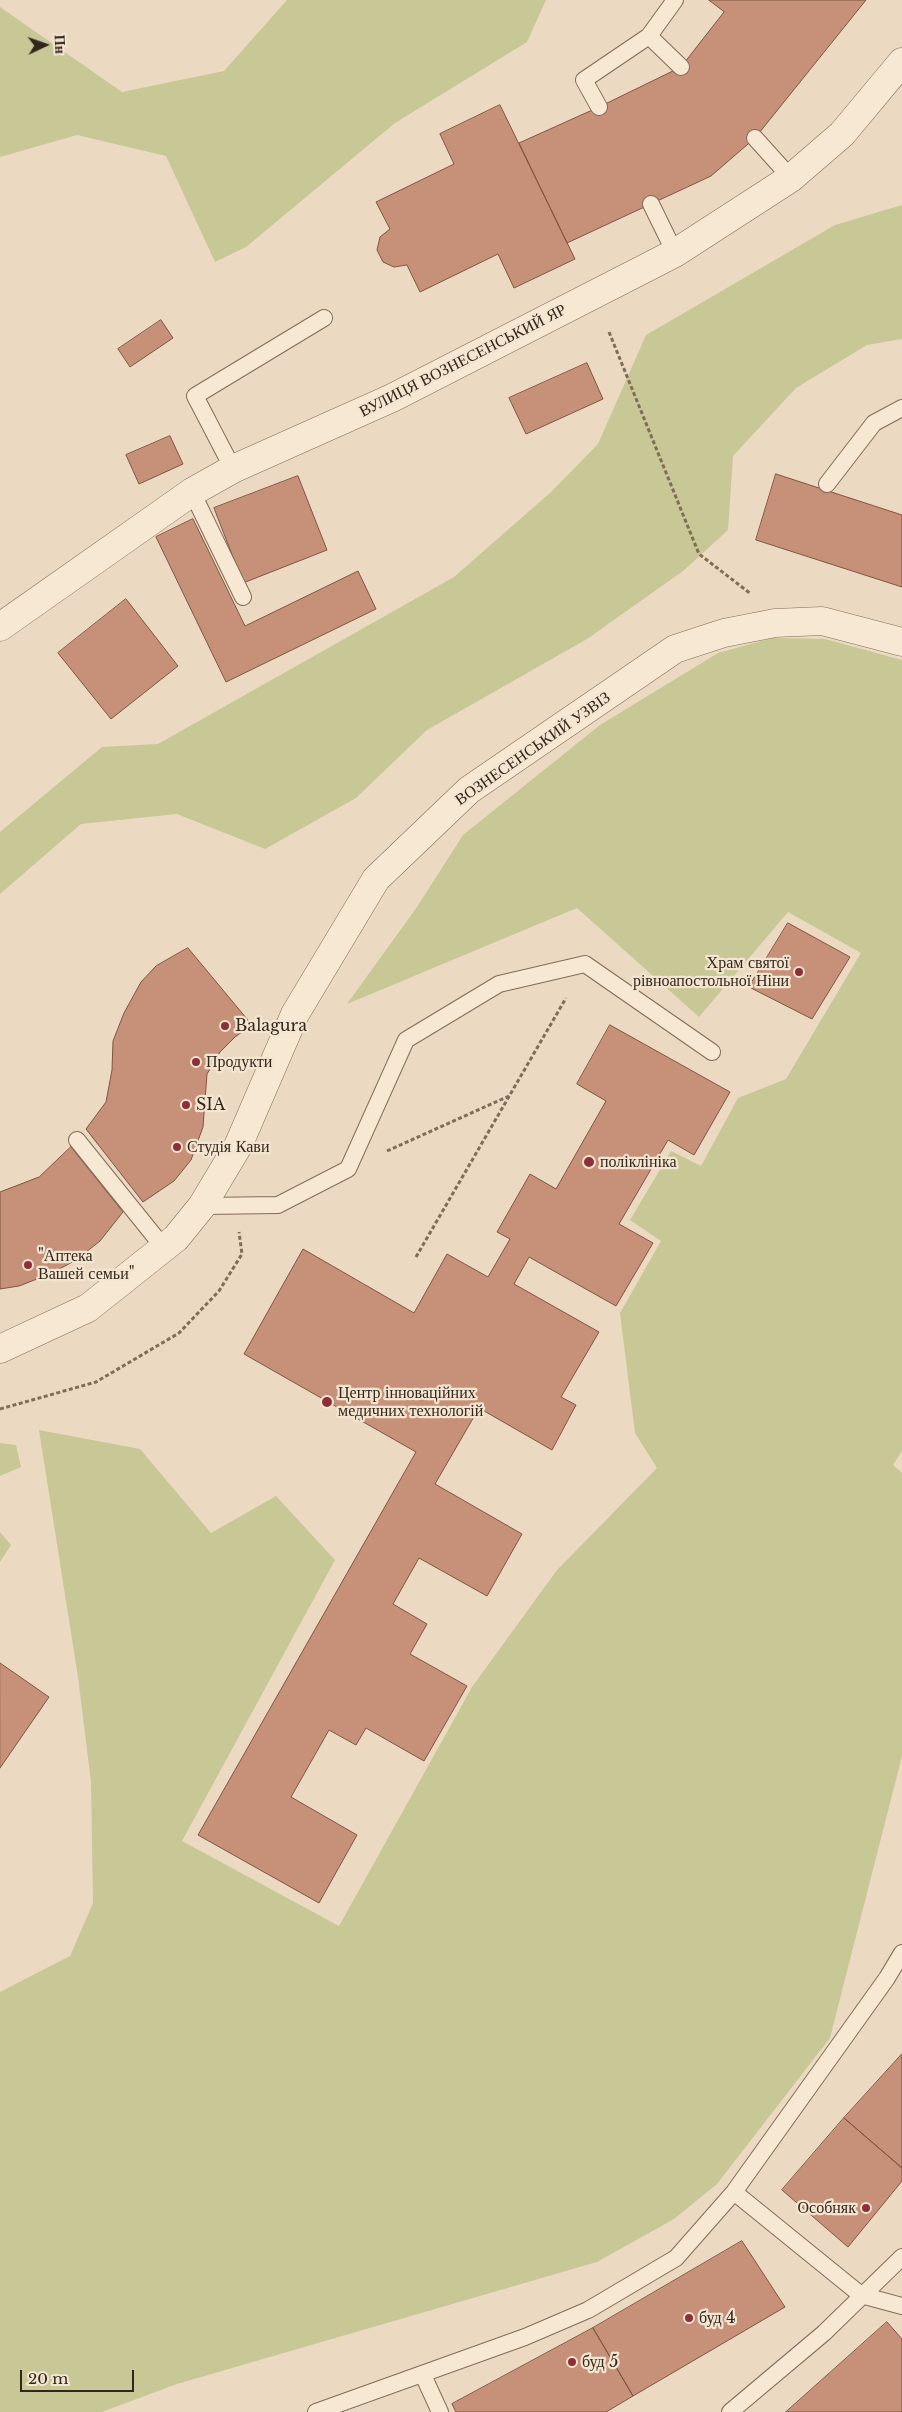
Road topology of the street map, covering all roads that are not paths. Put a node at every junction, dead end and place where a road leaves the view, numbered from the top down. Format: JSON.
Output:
{"nodes":[{"id":1,"x":675,"y":0,"type":"edge"},
{"id":2,"x":649,"y":36,"type":"junction"},
{"id":3,"x":902,"y":62,"type":"edge"},
{"id":4,"x":681,"y":67,"type":"dead end"},
{"id":5,"x":599,"y":108,"type":"dead end"},
{"id":6,"x":755,"y":138,"type":"dead end"},
{"id":7,"x":791,"y":178,"type":"junction"},
{"id":8,"x":651,"y":204,"type":"dead end"},
{"id":9,"x":675,"y":253,"type":"junction"},
{"id":10,"x":324,"y":318,"type":"dead end"},
{"id":11,"x":902,"y":408,"type":"edge"},
{"id":12,"x":233,"y":469,"type":"junction"},
{"id":13,"x":827,"y":484,"type":"dead end"},
{"id":14,"x":192,"y":492,"type":"junction"},
{"id":15,"x":243,"y":597,"type":"dead end"},
{"id":16,"x":0,"y":627,"type":"edge"},
{"id":17,"x":902,"y":642,"type":"edge"},
{"id":18,"x":712,"y":1052,"type":"dead end"},
{"id":19,"x":77,"y":1140,"type":"dead end"},
{"id":20,"x":202,"y":1206,"type":"junction"},
{"id":21,"x":164,"y":1248,"type":"junction"},
{"id":22,"x":0,"y":1349,"type":"edge"},
{"id":23,"x":902,"y":1953,"type":"edge"},
{"id":24,"x":734,"y":2192,"type":"junction"},
{"id":25,"x":902,"y":2257,"type":"edge"},
{"id":26,"x":861,"y":2295,"type":"junction"},
{"id":27,"x":902,"y":2306,"type":"edge"},
{"id":28,"x":423,"y":2375,"type":"junction"},
{"id":29,"x":316,"y":2412,"type":"edge"},
{"id":30,"x":440,"y":2412,"type":"edge"},
{"id":31,"x":730,"y":2412,"type":"edge"}],
"edges":[{"from":1,"to":2,"type":"lane"},
{"from":2,"to":4,"type":"lane"},
{"from":2,"to":5,"type":"lane"},
{"from":3,"to":7,"type":"street","name":"ВУЛИЦЯ ВОЗНЕСЕНСЬКИЙ ЯР"},
{"from":6,"to":7,"type":"lane"},
{"from":7,"to":9,"type":"street","name":"ВУЛИЦЯ ВОЗНЕСЕНСЬКИЙ ЯР"},
{"from":8,"to":9,"type":"lane"},
{"from":9,"to":12,"type":"street","name":"ВУЛИЦЯ ВОЗНЕСЕНСЬКИЙ ЯР"},
{"from":10,"to":12,"type":"lane"},
{"from":11,"to":13,"type":"lane"},
{"from":12,"to":14,"type":"street","name":"ВУЛИЦЯ ВОЗНЕСЕНСЬКИЙ ЯР"},
{"from":14,"to":15,"type":"lane"},
{"from":14,"to":16,"type":"street","name":"ВУЛИЦЯ ВОЗНЕСЕНСЬКИЙ ЯР"},
{"from":17,"to":20,"type":"street","name":"ВОЗНЕСЕНСЬКИЙ УЗВІЗ"},
{"from":18,"to":20,"type":"lane"},
{"from":19,"to":21,"type":"lane"},
{"from":20,"to":21,"type":"street","name":"ВОЗНЕСЕНСЬКИЙ УЗВІЗ"},
{"from":21,"to":22,"type":"street","name":"ВОЗНЕСЕНСЬКИЙ УЗВІЗ"},
{"from":23,"to":24,"type":"lane"},
{"from":24,"to":26,"type":"lane"},
{"from":24,"to":28,"type":"lane"},
{"from":25,"to":26,"type":"lane"},
{"from":26,"to":27,"type":"lane"},
{"from":26,"to":31,"type":"lane"},
{"from":28,"to":29,"type":"lane"},
{"from":28,"to":30,"type":"lane"}]}
